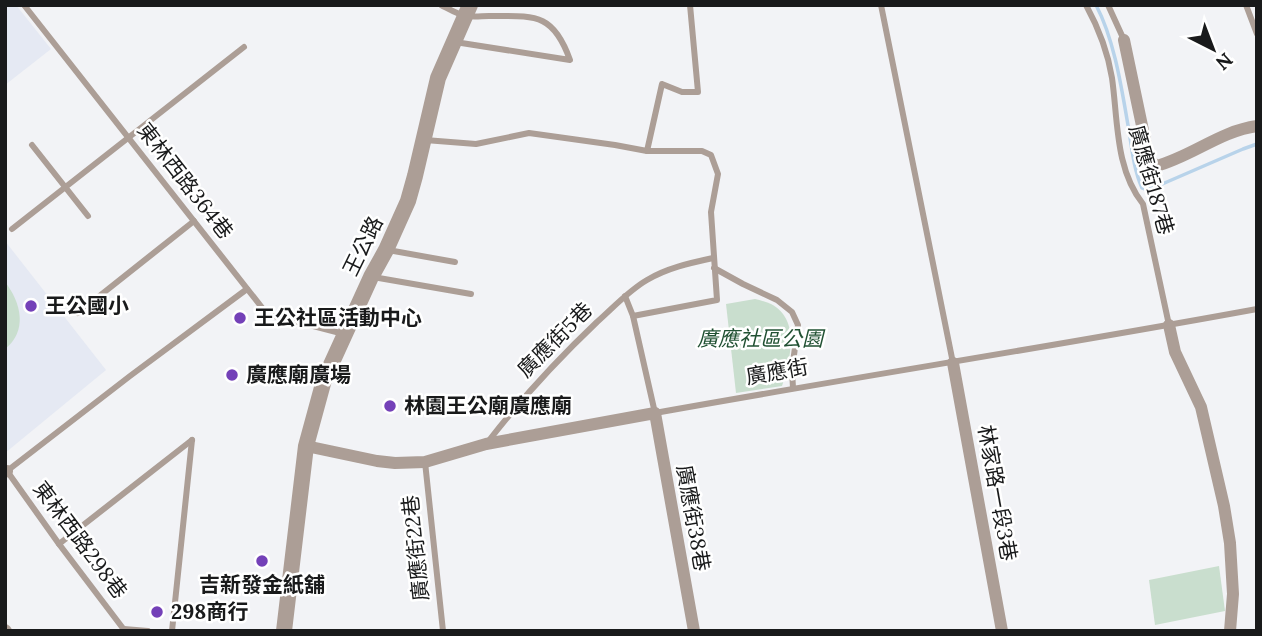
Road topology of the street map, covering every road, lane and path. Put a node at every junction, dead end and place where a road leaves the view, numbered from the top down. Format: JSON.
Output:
{"nodes":[{"id":1,"x":24,"y":5,"type":"edge"},
{"id":2,"x":441,"y":5,"type":"edge"},
{"id":3,"x":690,"y":5,"type":"edge"},
{"id":4,"x":881,"y":5,"type":"edge"},
{"id":5,"x":1086,"y":5,"type":"edge"},
{"id":6,"x":1108,"y":5,"type":"edge"},
{"id":7,"x":1246,"y":5,"type":"edge"},
{"id":8,"x":468,"y":11,"type":"edge"},
{"id":9,"x":1257,"y":34,"type":"edge"},
{"id":10,"x":1124,"y":40,"type":"joint"},
{"id":11,"x":453,"y":42,"type":"junction"},
{"id":12,"x":244,"y":47,"type":"dead end"},
{"id":13,"x":1257,"y":127,"type":"edge"},
{"id":14,"x":128,"y":137,"type":"junction"},
{"id":15,"x":424,"y":140,"type":"junction"},
{"id":16,"x":32,"y":145,"type":"dead end"},
{"id":17,"x":647,"y":151,"type":"junction"},
{"id":18,"x":66,"y":187,"type":"junction"},
{"id":19,"x":88,"y":216,"type":"dead end"},
{"id":20,"x":194,"y":221,"type":"junction"},
{"id":21,"x":12,"y":229,"type":"dead end"},
{"id":22,"x":386,"y":250,"type":"junction"},
{"id":23,"x":713,"y":258,"type":"junction"},
{"id":24,"x":455,"y":262,"type":"dead end"},
{"id":25,"x":714,"y":268,"type":"junction"},
{"id":26,"x":371,"y":277,"type":"junction"},
{"id":27,"x":247,"y":289,"type":"junction"},
{"id":28,"x":471,"y":294,"type":"dead end"},
{"id":29,"x":625,"y":296,"type":"junction"},
{"id":30,"x":1257,"y":309,"type":"edge"},
{"id":31,"x":78,"y":313,"type":"dead end"},
{"id":32,"x":633,"y":316,"type":"junction"},
{"id":33,"x":1169,"y":325,"type":"junction"},
{"id":34,"x":346,"y":335,"type":"junction"},
{"id":35,"x":953,"y":363,"type":"junction"},
{"id":36,"x":793,"y":388,"type":"junction"},
{"id":37,"x":655,"y":413,"type":"junction"},
{"id":38,"x":486,"y":444,"type":"junction"},
{"id":39,"x":306,"y":446,"type":"junction"},
{"id":40,"x":425,"y":461,"type":"junction"},
{"id":41,"x":6,"y":471,"type":"edge"},
{"id":42,"x":59,"y":544,"type":"junction"},
{"id":43,"x":125,"y":630,"type":"edge"},
{"id":44,"x":148,"y":631,"type":"edge"},
{"id":45,"x":172,"y":631,"type":"edge"},
{"id":46,"x":284,"y":631,"type":"edge"},
{"id":47,"x":443,"y":631,"type":"edge"},
{"id":48,"x":694,"y":631,"type":"edge"},
{"id":49,"x":1002,"y":631,"type":"edge"},
{"id":50,"x":1230,"y":631,"type":"edge"}],
"edges":[{"from":1,"to":14,"type":"lane","name":"東林西路364巷"},
{"from":2,"to":8,"type":"lane"},
{"from":3,"to":17,"type":"lane"},
{"from":4,"to":35,"type":"lane"},
{"from":5,"to":33,"type":"lane","name":"廣應街187巷"},
{"from":6,"to":10,"type":"lane"},
{"from":7,"to":9,"type":"lane"},
{"from":8,"to":11,"type":"street","name":"王公路"},
{"from":8,"to":11,"type":"lane"},
{"from":10,"to":13,"type":"street"},
{"from":11,"to":15,"type":"street","name":"王公路"},
{"from":12,"to":14,"type":"lane"},
{"from":14,"to":18,"type":"lane"},
{"from":14,"to":20,"type":"lane","name":"東林西路364巷"},
{"from":15,"to":17,"type":"lane"},
{"from":15,"to":22,"type":"street","name":"王公路"},
{"from":16,"to":18,"type":"lane"},
{"from":17,"to":23,"type":"lane"},
{"from":18,"to":19,"type":"lane"},
{"from":18,"to":21,"type":"lane"},
{"from":20,"to":27,"type":"lane","name":"東林西路364巷"},
{"from":20,"to":31,"type":"lane"},
{"from":22,"to":24,"type":"lane"},
{"from":22,"to":26,"type":"street","name":"王公路"},
{"from":23,"to":25,"type":"lane"},
{"from":23,"to":29,"type":"lane","name":"廣應街5巷"},
{"from":25,"to":32,"type":"lane"},
{"from":25,"to":36,"type":"lane"},
{"from":26,"to":28,"type":"lane"},
{"from":26,"to":34,"type":"street","name":"王公路"},
{"from":27,"to":34,"type":"lane","name":"東林西路364巷"},
{"from":27,"to":41,"type":"lane"},
{"from":29,"to":32,"type":"lane"},
{"from":29,"to":38,"type":"lane","name":"廣應街5巷"},
{"from":30,"to":33,"type":"lane","name":"廣應街"},
{"from":32,"to":37,"type":"lane"},
{"from":33,"to":35,"type":"lane","name":"廣應街"},
{"from":33,"to":50,"type":"street"},
{"from":34,"to":39,"type":"street","name":"王公路"},
{"from":35,"to":36,"type":"lane","name":"廣應街"},
{"from":35,"to":49,"type":"street","name":"林家路一段3巷"},
{"from":36,"to":37,"type":"lane","name":"廣應街"},
{"from":37,"to":38,"type":"street","name":"廣應街"},
{"from":37,"to":48,"type":"street","name":"廣應街38巷"},
{"from":38,"to":40,"type":"street","name":"廣應街"},
{"from":39,"to":40,"type":"street","name":"廣應街"},
{"from":39,"to":46,"type":"street","name":"王公路"},
{"from":40,"to":47,"type":"lane","name":"廣應街22巷"},
{"from":41,"to":42,"type":"lane","name":"東林西路298巷"},
{"from":42,"to":43,"type":"lane","name":"東林西路298巷"},
{"from":42,"to":45,"type":"lane"},
{"from":43,"to":44,"type":"lane"}]}
